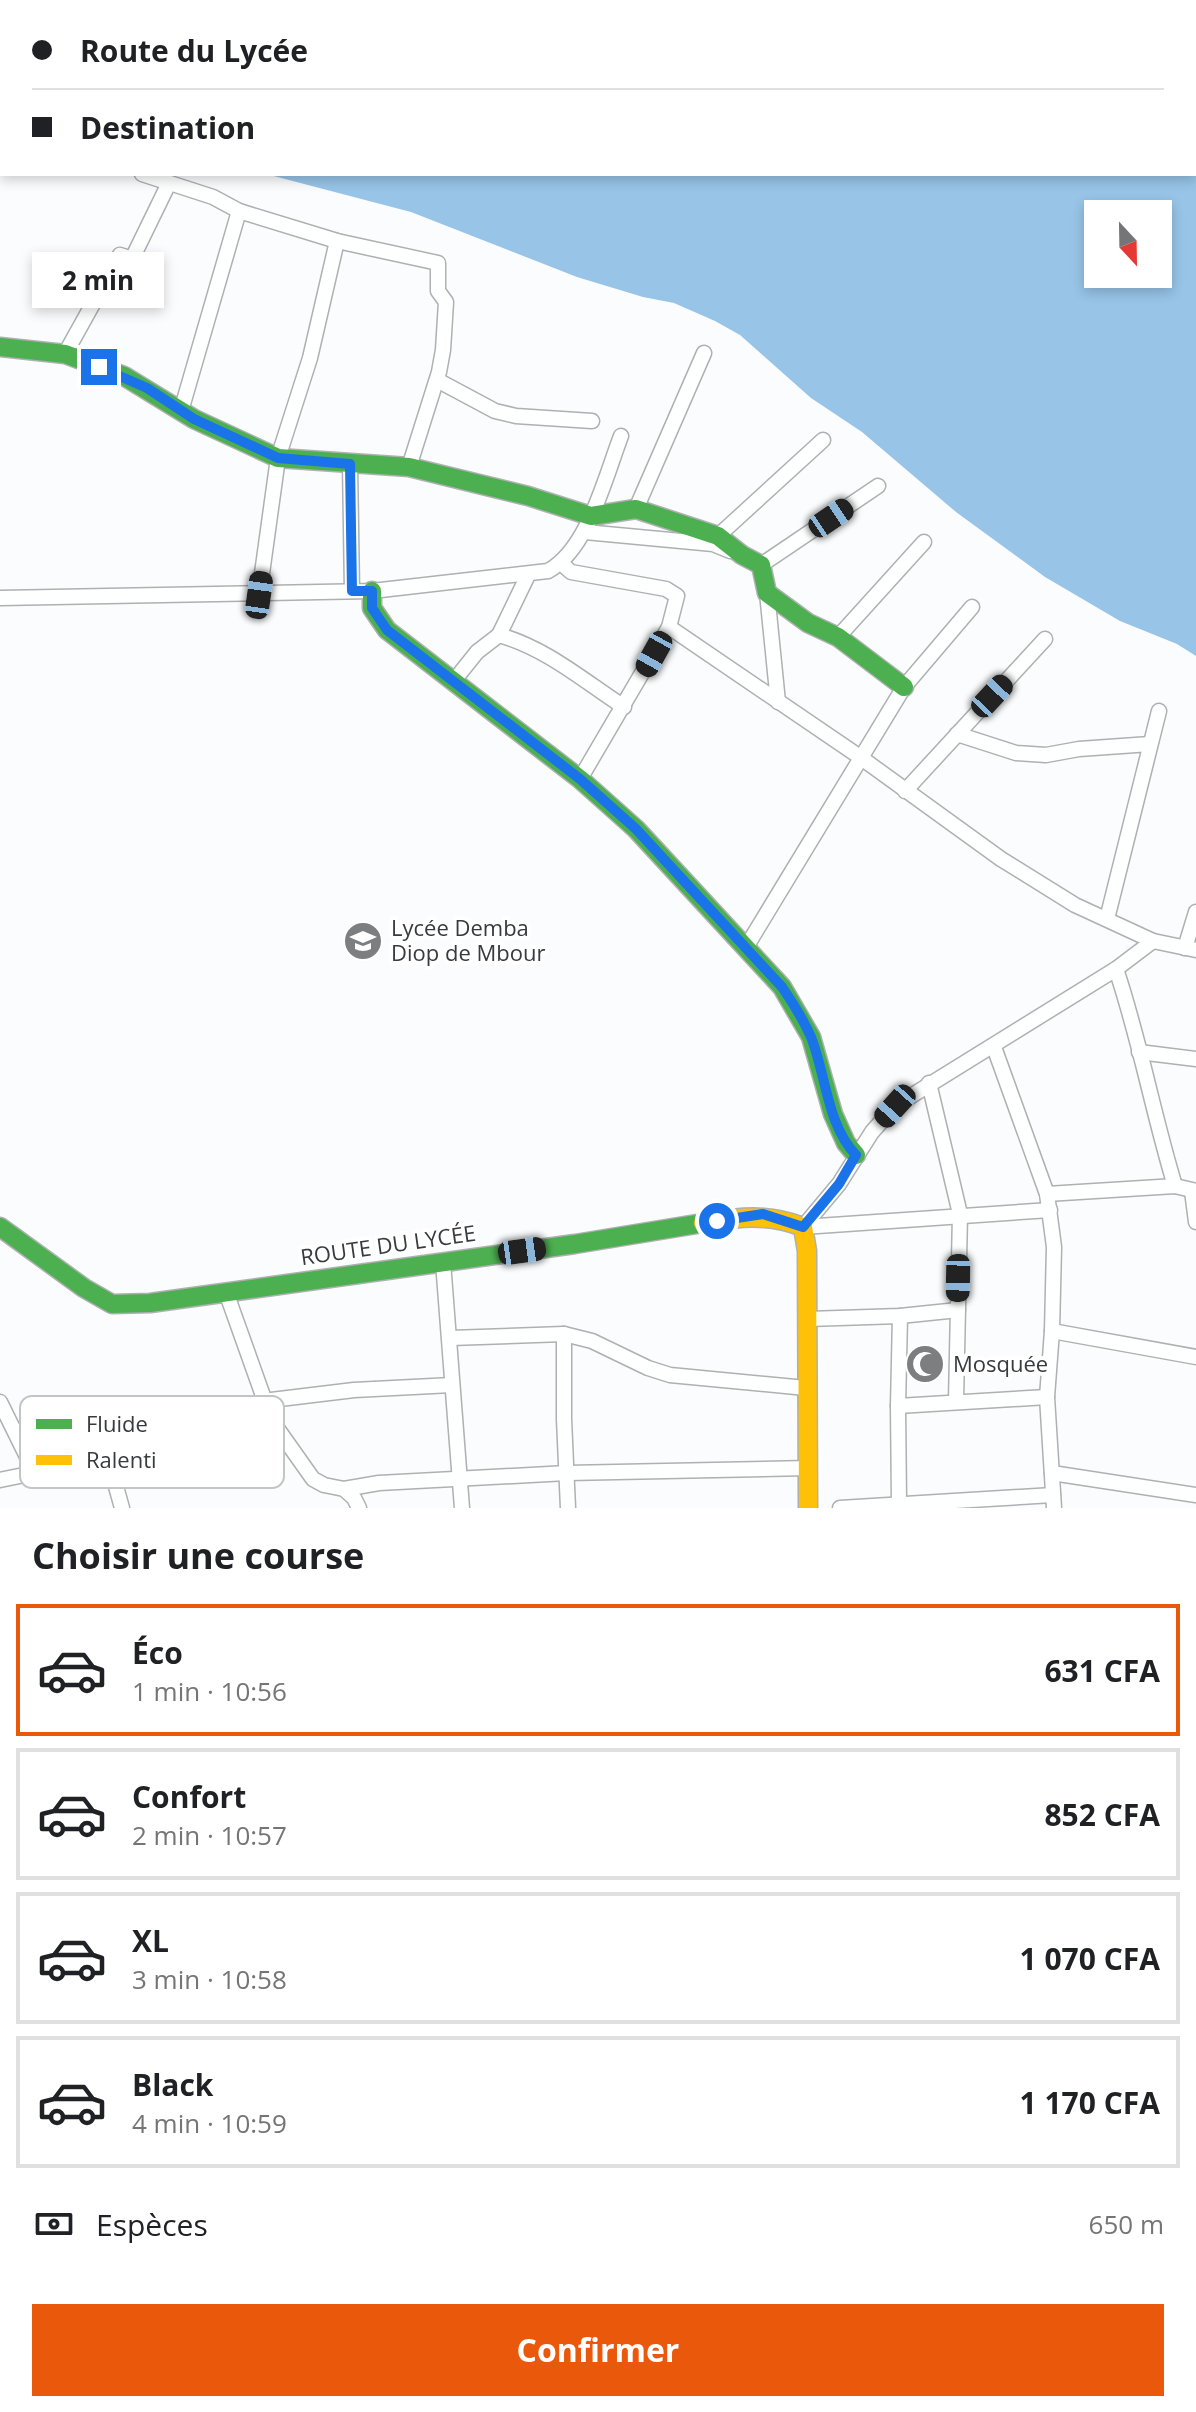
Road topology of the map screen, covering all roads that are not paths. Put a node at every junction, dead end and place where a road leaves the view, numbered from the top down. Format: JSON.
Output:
{"nodes":[{"id":1,"x":148,"y":176,"type":"edge"},
{"id":2,"x":169,"y":183,"type":"junction"},
{"id":3,"x":239,"y":211,"type":"junction"},
{"id":4,"x":337,"y":241,"type":"junction"},
{"id":5,"x":0,"y":347,"type":"edge"},
{"id":6,"x":704,"y":353,"type":"dead end"},
{"id":7,"x":65,"y":354,"type":"junction"},
{"id":8,"x":437,"y":380,"type":"junction"},
{"id":9,"x":181,"y":411,"type":"junction"},
{"id":10,"x":592,"y":421,"type":"dead end"},
{"id":11,"x":621,"y":436,"type":"dead end"},
{"id":12,"x":823,"y":440,"type":"dead end"},
{"id":13,"x":278,"y":458,"type":"junction"},
{"id":14,"x":350,"y":464,"type":"junction"},
{"id":15,"x":409,"y":467,"type":"junction"},
{"id":16,"x":878,"y":486,"type":"dead end"},
{"id":17,"x":636,"y":509,"type":"junction"},
{"id":18,"x":588,"y":524,"type":"junction"},
{"id":19,"x":718,"y":536,"type":"junction"},
{"id":20,"x":924,"y":542,"type":"dead end"},
{"id":21,"x":742,"y":555,"type":"junction"},
{"id":22,"x":562,"y":564,"type":"junction"},
{"id":23,"x":761,"y":565,"type":"junction"},
{"id":24,"x":528,"y":575,"type":"junction"},
{"id":25,"x":352,"y":591,"type":"junction"},
{"id":26,"x":372,"y":591,"type":"junction"},
{"id":27,"x":767,"y":593,"type":"junction"},
{"id":28,"x":259,"y":595,"type":"junction"},
{"id":29,"x":0,"y":598,"type":"edge"},
{"id":30,"x":972,"y":607,"type":"dead end"},
{"id":31,"x":669,"y":627,"type":"junction"},
{"id":32,"x":499,"y":635,"type":"junction"},
{"id":33,"x":838,"y":637,"type":"junction"},
{"id":34,"x":1045,"y":639,"type":"dead end"},
{"id":35,"x":453,"y":682,"type":"junction"},
{"id":36,"x":904,"y":687,"type":"junction"},
{"id":37,"x":778,"y":702,"type":"junction"},
{"id":38,"x":624,"y":707,"type":"junction"},
{"id":39,"x":1159,"y":711,"type":"dead end"},
{"id":40,"x":957,"y":734,"type":"junction"},
{"id":41,"x":1150,"y":744,"type":"junction"},
{"id":42,"x":860,"y":757,"type":"junction"},
{"id":43,"x":580,"y":779,"type":"junction"},
{"id":44,"x":905,"y":791,"type":"junction"},
{"id":45,"x":1196,"y":912,"type":"edge"},
{"id":46,"x":1107,"y":919,"type":"junction"},
{"id":47,"x":1153,"y":941,"type":"junction"},
{"id":48,"x":745,"y":949,"type":"junction"},
{"id":49,"x":1191,"y":949,"type":"edge"},
{"id":50,"x":1116,"y":969,"type":"junction"},
{"id":51,"x":994,"y":1047,"type":"junction"},
{"id":52,"x":1139,"y":1052,"type":"junction"},
{"id":53,"x":1196,"y":1059,"type":"edge"},
{"id":54,"x":929,"y":1083,"type":"junction"},
{"id":55,"x":856,"y":1155,"type":"junction"},
{"id":56,"x":1175,"y":1186,"type":"junction"},
{"id":57,"x":1194,"y":1191,"type":"edge"},
{"id":58,"x":1047,"y":1194,"type":"junction"},
{"id":59,"x":1050,"y":1210,"type":"junction"},
{"id":60,"x":960,"y":1214,"type":"junction"},
{"id":61,"x":1196,"y":1222,"type":"edge"},
{"id":62,"x":0,"y":1227,"type":"edge"},
{"id":63,"x":803,"y":1227,"type":"junction"},
{"id":64,"x":443,"y":1262,"type":"junction"},
{"id":65,"x":226,"y":1292,"type":"junction"},
{"id":66,"x":958,"y":1310,"type":"junction"},
{"id":67,"x":900,"y":1316,"type":"junction"},
{"id":68,"x":808,"y":1319,"type":"junction"},
{"id":69,"x":1052,"y":1331,"type":"junction"},
{"id":70,"x":564,"y":1334,"type":"junction"},
{"id":71,"x":450,"y":1338,"type":"junction"},
{"id":72,"x":1196,"y":1357,"type":"edge"},
{"id":73,"x":452,"y":1385,"type":"junction"},
{"id":74,"x":806,"y":1388,"type":"junction"},
{"id":75,"x":261,"y":1396,"type":"edge"},
{"id":76,"x":1047,"y":1397,"type":"junction"},
{"id":77,"x":284,"y":1398,"type":"edge"},
{"id":78,"x":956,"y":1401,"type":"junction"},
{"id":79,"x":0,"y":1402,"type":"edge"},
{"id":80,"x":898,"y":1406,"type":"junction"},
{"id":81,"x":284,"y":1438,"type":"edge"},
{"id":82,"x":20,"y":1443,"type":"edge"},
{"id":83,"x":809,"y":1468,"type":"junction"},
{"id":84,"x":567,"y":1473,"type":"junction"},
{"id":85,"x":1052,"y":1473,"type":"junction"},
{"id":86,"x":20,"y":1475,"type":"edge"},
{"id":87,"x":0,"y":1480,"type":"edge"},
{"id":88,"x":461,"y":1480,"type":"junction"},
{"id":89,"x":116,"y":1488,"type":"edge"},
{"id":90,"x":344,"y":1489,"type":"junction"},
{"id":91,"x":1196,"y":1495,"type":"edge"},
{"id":92,"x":1053,"y":1501,"type":"edge"},
{"id":93,"x":899,"y":1503,"type":"junction"},
{"id":94,"x":968,"y":1504,"type":"edge"},
{"id":95,"x":358,"y":1507,"type":"edge"},
{"id":96,"x":122,"y":1508,"type":"edge"},
{"id":97,"x":462,"y":1508,"type":"edge"},
{"id":98,"x":568,"y":1508,"type":"edge"},
{"id":99,"x":808,"y":1508,"type":"edge"},
{"id":100,"x":840,"y":1508,"type":"edge"}],
"edges":[{"from":1,"to":2,"type":"street"},
{"from":2,"to":3,"type":"street"},
{"from":2,"to":7,"type":"street"},
{"from":3,"to":4,"type":"street"},
{"from":3,"to":9,"type":"street"},
{"from":4,"to":8,"type":"street"},
{"from":4,"to":13,"type":"street"},
{"from":5,"to":7,"type":"street"},
{"from":6,"to":17,"type":"street"},
{"from":7,"to":9,"type":"street"},
{"from":8,"to":10,"type":"street"},
{"from":8,"to":15,"type":"street"},
{"from":9,"to":13,"type":"street"},
{"from":11,"to":18,"type":"street"},
{"from":12,"to":19,"type":"street"},
{"from":13,"to":14,"type":"street"},
{"from":13,"to":28,"type":"street"},
{"from":14,"to":15,"type":"street"},
{"from":14,"to":25,"type":"street"},
{"from":15,"to":18,"type":"street"},
{"from":16,"to":23,"type":"street"},
{"from":17,"to":18,"type":"street"},
{"from":17,"to":19,"type":"street"},
{"from":18,"to":21,"type":"street"},
{"from":18,"to":22,"type":"street"},
{"from":19,"to":21,"type":"street"},
{"from":20,"to":33,"type":"street"},
{"from":21,"to":23,"type":"street"},
{"from":22,"to":24,"type":"street"},
{"from":22,"to":31,"type":"street"},
{"from":23,"to":27,"type":"street"},
{"from":24,"to":26,"type":"street"},
{"from":24,"to":32,"type":"street"},
{"from":25,"to":26,"type":"street"},
{"from":25,"to":28,"type":"street"},
{"from":26,"to":35,"type":"street"},
{"from":27,"to":33,"type":"street"},
{"from":27,"to":37,"type":"street"},
{"from":28,"to":29,"type":"street"},
{"from":30,"to":36,"type":"street"},
{"from":31,"to":37,"type":"street"},
{"from":31,"to":38,"type":"street"},
{"from":32,"to":35,"type":"street"},
{"from":32,"to":38,"type":"street"},
{"from":33,"to":36,"type":"street"},
{"from":34,"to":40,"type":"street"},
{"from":35,"to":43,"type":"street"},
{"from":36,"to":42,"type":"street"},
{"from":37,"to":42,"type":"street"},
{"from":38,"to":43,"type":"street"},
{"from":39,"to":41,"type":"street"},
{"from":40,"to":41,"type":"street"},
{"from":40,"to":44,"type":"street"},
{"from":41,"to":46,"type":"street"},
{"from":42,"to":44,"type":"street"},
{"from":42,"to":48,"type":"street"},
{"from":43,"to":48,"type":"street"},
{"from":44,"to":46,"type":"street"},
{"from":45,"to":49,"type":"street"},
{"from":46,"to":47,"type":"street"},
{"from":47,"to":49,"type":"street"},
{"from":47,"to":50,"type":"street"},
{"from":48,"to":55,"type":"street"},
{"from":50,"to":51,"type":"street"},
{"from":50,"to":52,"type":"street"},
{"from":51,"to":54,"type":"street"},
{"from":51,"to":58,"type":"street"},
{"from":52,"to":53,"type":"street"},
{"from":52,"to":56,"type":"street"},
{"from":54,"to":55,"type":"street"},
{"from":54,"to":60,"type":"street"},
{"from":55,"to":63,"type":"street"},
{"from":56,"to":57,"type":"street"},
{"from":56,"to":58,"type":"street"},
{"from":57,"to":61,"type":"street"},
{"from":58,"to":59,"type":"street"},
{"from":59,"to":60,"type":"street"},
{"from":59,"to":69,"type":"street"},
{"from":60,"to":63,"type":"street"},
{"from":60,"to":66,"type":"street"},
{"from":62,"to":65,"type":"street","name":"ROUTE DU LYCÉE"},
{"from":63,"to":64,"type":"street","name":"ROUTE DU LYCÉE"},
{"from":63,"to":68,"type":"street"},
{"from":64,"to":65,"type":"street","name":"ROUTE DU LYCÉE"},
{"from":64,"to":71,"type":"street"},
{"from":65,"to":75,"type":"street"},
{"from":66,"to":67,"type":"street"},
{"from":66,"to":78,"type":"street"},
{"from":67,"to":68,"type":"street"},
{"from":67,"to":80,"type":"street"},
{"from":68,"to":74,"type":"street"},
{"from":69,"to":72,"type":"street"},
{"from":69,"to":76,"type":"street"},
{"from":70,"to":71,"type":"street"},
{"from":70,"to":74,"type":"street"},
{"from":70,"to":84,"type":"street"},
{"from":71,"to":73,"type":"street"},
{"from":73,"to":77,"type":"street"},
{"from":73,"to":88,"type":"street"},
{"from":74,"to":83,"type":"street"},
{"from":76,"to":78,"type":"street"},
{"from":76,"to":85,"type":"street"},
{"from":78,"to":80,"type":"street"},
{"from":79,"to":82,"type":"street"},
{"from":80,"to":93,"type":"street"},
{"from":81,"to":90,"type":"street"},
{"from":83,"to":84,"type":"street"},
{"from":83,"to":99,"type":"street"},
{"from":84,"to":88,"type":"street"},
{"from":84,"to":98,"type":"street"},
{"from":85,"to":91,"type":"street"},
{"from":85,"to":92,"type":"street"},
{"from":86,"to":87,"type":"street"},
{"from":88,"to":90,"type":"street"},
{"from":88,"to":97,"type":"street"},
{"from":89,"to":96,"type":"street"},
{"from":90,"to":95,"type":"street"},
{"from":92,"to":94,"type":"street"},
{"from":93,"to":94,"type":"street"},
{"from":93,"to":100,"type":"street"}]}
